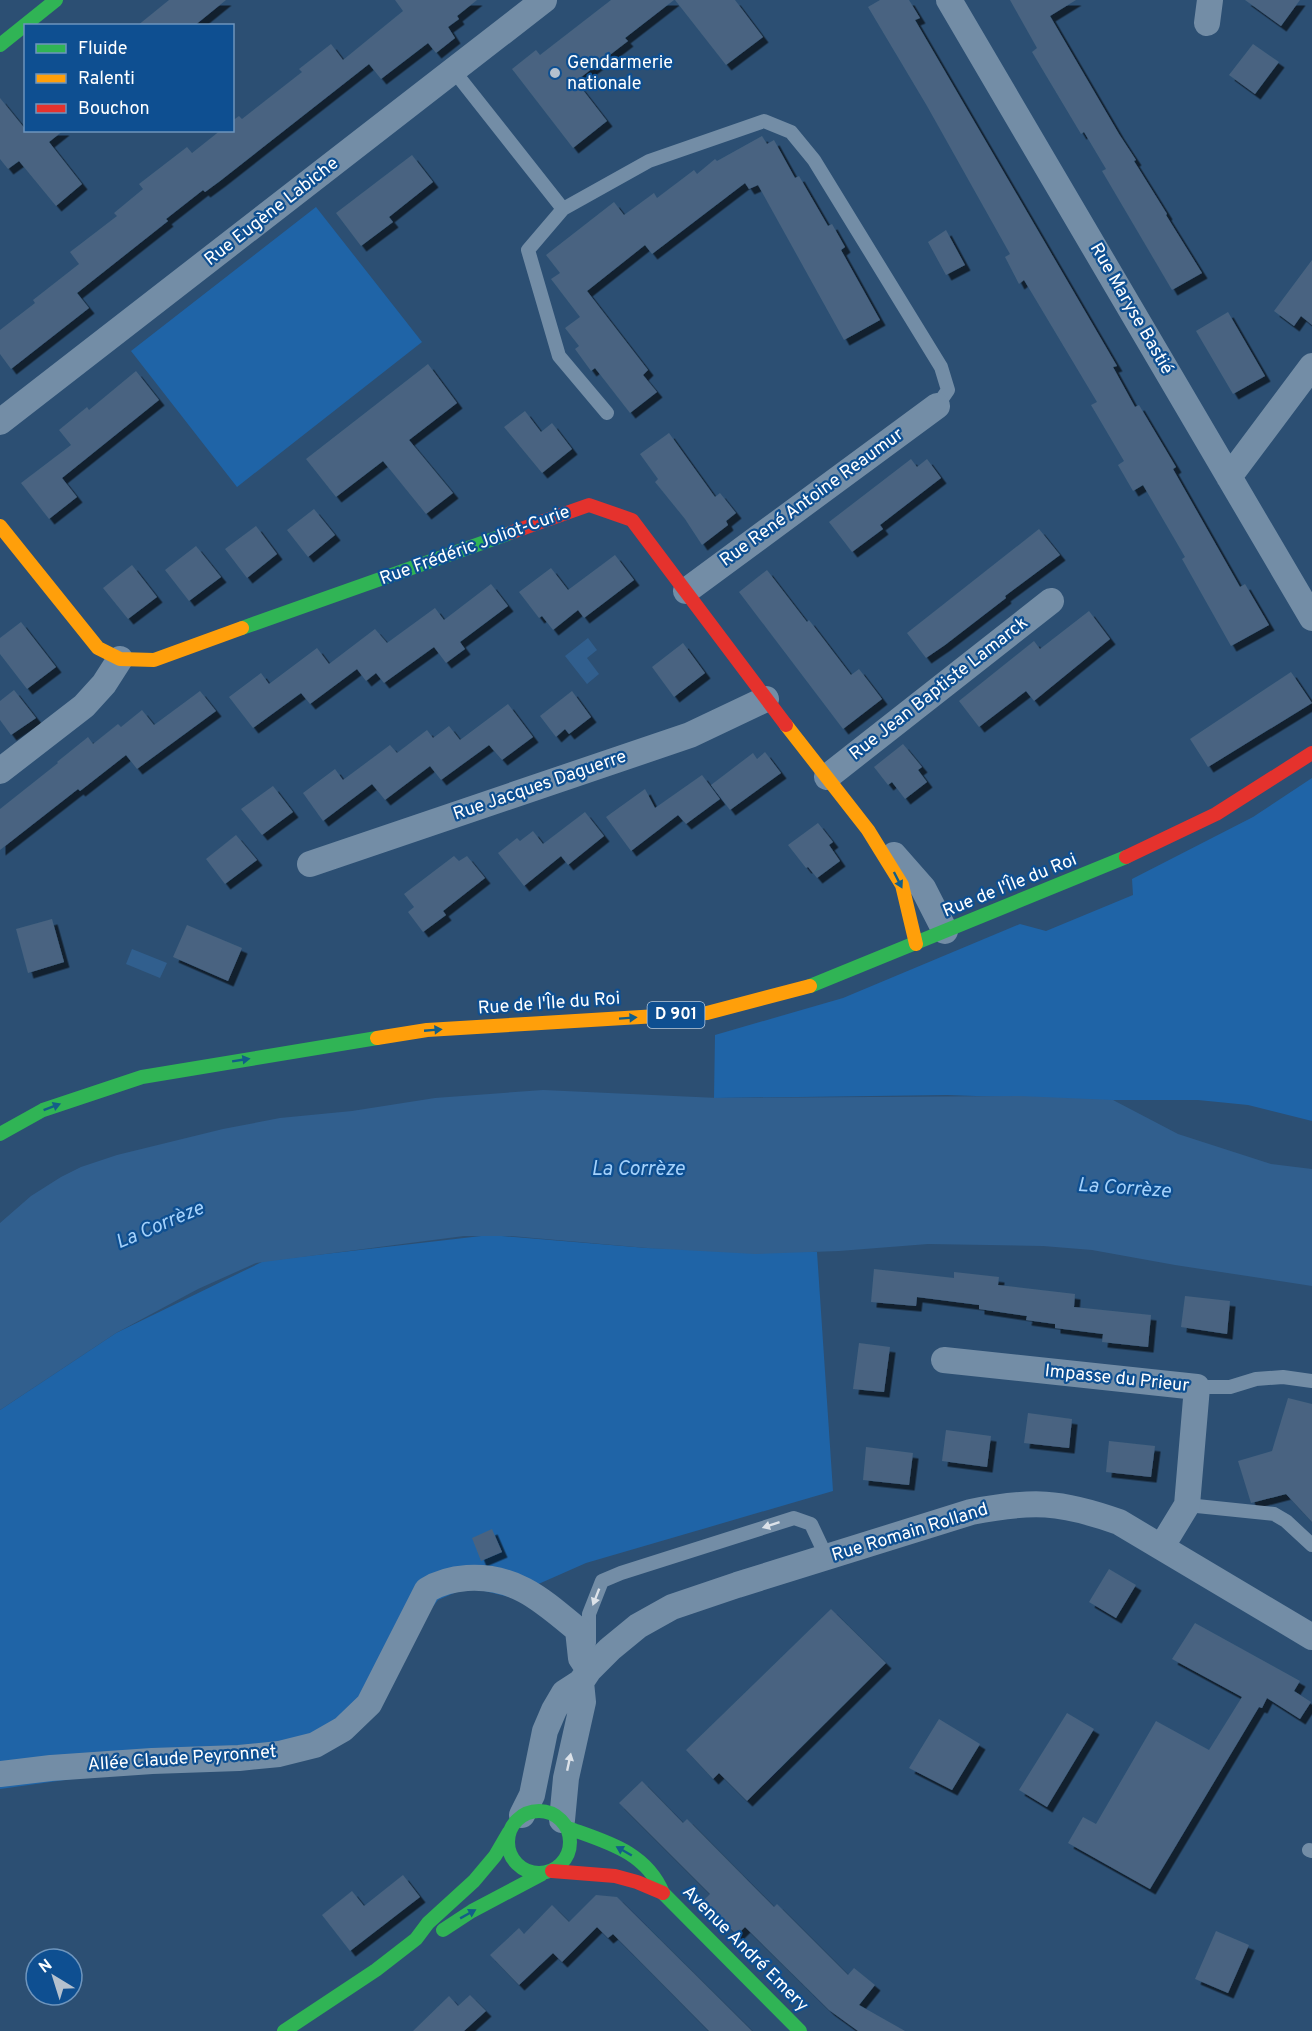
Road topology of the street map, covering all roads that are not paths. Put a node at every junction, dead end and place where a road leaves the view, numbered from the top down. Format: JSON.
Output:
{"nodes":[{"id":1,"x":56,"y":0,"type":"edge"},
{"id":2,"x":544,"y":0,"type":"edge"},
{"id":3,"x":949,"y":0,"type":"edge"},
{"id":4,"x":26,"y":24,"type":"edge"},
{"id":5,"x":24,"y":26,"type":"edge"},
{"id":6,"x":0,"y":45,"type":"edge"},
{"id":7,"x":454,"y":71,"type":"junction"},
{"id":8,"x":564,"y":209,"type":"junction"},
{"id":9,"x":1312,"y":366,"type":"edge"},
{"id":10,"x":938,"y":406,"type":"joint"},
{"id":11,"x":608,"y":413,"type":"dead end"},
{"id":12,"x":0,"y":422,"type":"edge"},
{"id":13,"x":1229,"y":477,"type":"junction"},
{"id":14,"x":0,"y":526,"type":"edge"},
{"id":15,"x":686,"y":591,"type":"junction"},
{"id":16,"x":1051,"y":601,"type":"dead end"},
{"id":17,"x":1312,"y":618,"type":"edge"},
{"id":18,"x":120,"y":659,"type":"junction"},
{"id":19,"x":766,"y":699,"type":"junction"},
{"id":20,"x":1312,"y":753,"type":"edge"},
{"id":21,"x":0,"y":771,"type":"edge"},
{"id":22,"x":827,"y":777,"type":"junction"},
{"id":23,"x":868,"y":830,"type":"junction"},
{"id":24,"x":310,"y":864,"type":"dead end"},
{"id":25,"x":945,"y":931,"type":"junction"},
{"id":26,"x":916,"y":944,"type":"junction"},
{"id":27,"x":0,"y":1134,"type":"edge"},
{"id":28,"x":944,"y":1360,"type":"dead end"},
{"id":29,"x":1312,"y":1381,"type":"edge"},
{"id":30,"x":1197,"y":1387,"type":"junction"},
{"id":31,"x":1187,"y":1505,"type":"junction"},
{"id":32,"x":1312,"y":1545,"type":"edge"},
{"id":33,"x":1162,"y":1546,"type":"junction"},
{"id":34,"x":827,"y":1558,"type":"junction"},
{"id":35,"x":1312,"y":1637,"type":"edge"},
{"id":36,"x":585,"y":1676,"type":"junction"},
{"id":37,"x":0,"y":1774,"type":"edge"},
{"id":38,"x":515,"y":1824,"type":"junction"},
{"id":39,"x":565,"y":1824,"type":"junction"},
{"id":40,"x":547,"y":1872,"type":"junction"},
{"id":41,"x":663,"y":1893,"type":"junction"},
{"id":42,"x":416,"y":1939,"type":"junction"},
{"id":43,"x":284,"y":2031,"type":"edge"},
{"id":44,"x":800,"y":2031,"type":"edge"}],
"edges":[{"from":1,"to":4,"type":"street"},
{"from":2,"to":7,"type":"street","name":"Rue Eugène Labiche"},
{"from":3,"to":13,"type":"street","name":"Rue Maryse Bastié"},
{"from":5,"to":6,"type":"street"},
{"from":7,"to":8,"type":"lane"},
{"from":7,"to":12,"type":"street","name":"Rue Eugène Labiche"},
{"from":8,"to":10,"type":"lane"},
{"from":8,"to":11,"type":"lane"},
{"from":9,"to":13,"type":"street"},
{"from":10,"to":15,"type":"street","name":"Rue René Antoine Reaumur"},
{"from":13,"to":17,"type":"street","name":"Rue Maryse Bastié"},
{"from":14,"to":18,"type":"street","name":"Rue Frédéric Joliot-Curie"},
{"from":15,"to":18,"type":"street","name":"Rue Frédéric Joliot-Curie"},
{"from":15,"to":19,"type":"street","name":"Rue Frédéric Joliot-Curie"},
{"from":16,"to":22,"type":"street","name":"Rue Jean Baptiste Lamarck"},
{"from":18,"to":21,"type":"street"},
{"from":19,"to":22,"type":"street","name":"Rue Frédéric Joliot-Curie"},
{"from":19,"to":24,"type":"street","name":"Rue Jacques Daguerre"},
{"from":20,"to":25,"type":"street","name":"Rue de l'Île du Roi","number":"D 901"},
{"from":22,"to":23,"type":"street","name":"Rue Frédéric Joliot-Curie"},
{"from":23,"to":25,"type":"street","name":"Rue Frédéric Joliot-Curie"},
{"from":23,"to":26,"type":"street","name":"Rue Frédéric Joliot-Curie","one_way":true},
{"from":25,"to":26,"type":"street","name":"Rue de l'Île du Roi","number":"D 901"},
{"from":27,"to":26,"type":"street","name":"Rue de l'Île du Roi","number":"D 901","one_way":true},
{"from":28,"to":30,"type":"street","name":"Impasse du Prieur"},
{"from":29,"to":30,"type":"lane"},
{"from":30,"to":31,"type":"street","name":"Impasse du Prieur"},
{"from":31,"to":32,"type":"lane"},
{"from":31,"to":33,"type":"street","name":"Impasse du Prieur"},
{"from":33,"to":34,"type":"street","name":"Rue Romain Rolland"},
{"from":33,"to":35,"type":"street","name":"Rue Romain Rolland"},
{"from":34,"to":36,"type":"street","name":"Rue Romain Rolland"},
{"from":34,"to":36,"type":"lane","one_way":true},
{"from":36,"to":37,"type":"street","name":"Allée Claude Peyronnet"},
{"from":36,"to":38,"type":"street","name":"Rue Romain Rolland"},
{"from":39,"to":36,"type":"street","one_way":true},
{"from":38,"to":39,"type":"street"},
{"from":38,"to":40,"type":"street"},
{"from":38,"to":42,"type":"street"},
{"from":39,"to":40,"type":"street"},
{"from":41,"to":39,"type":"street","name":"Avenue André Emery","one_way":true},
{"from":40,"to":41,"type":"street","name":"Avenue André Emery"},
{"from":42,"to":40,"type":"street","one_way":true},
{"from":41,"to":44,"type":"street","name":"Avenue André Emery"},
{"from":42,"to":43,"type":"street"}]}
